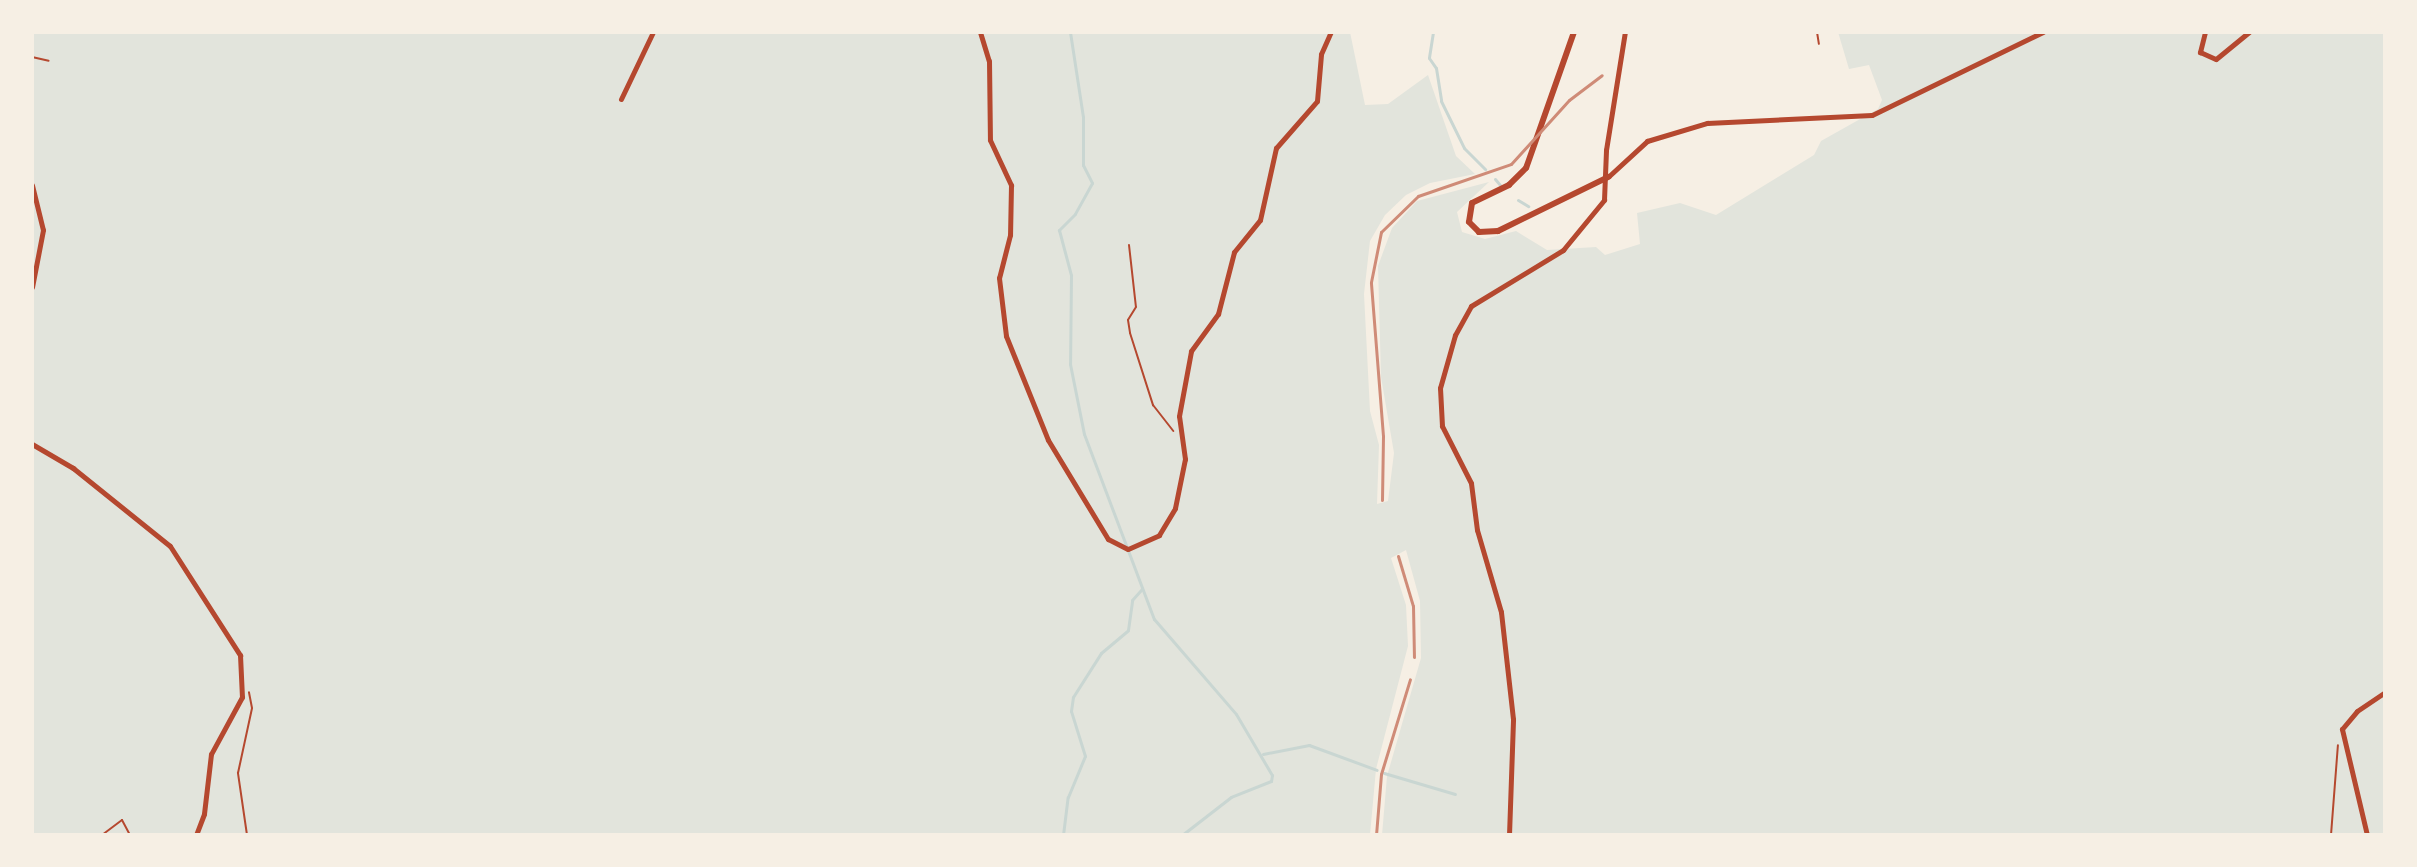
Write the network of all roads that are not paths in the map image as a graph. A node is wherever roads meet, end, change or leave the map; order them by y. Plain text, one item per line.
1 (653, 32) edge
2 (980, 32) edge
3 (1331, 32) edge
4 (1574, 32) edge
5 (1625, 32) edge
6 (2043, 32) edge
7 (2205, 32) edge
8 (2249, 32) edge
9 (32, 57) edge
10 (49, 61) dead end
11 (621, 99) dead end
12 (1608, 177) junction
13 (32, 185) edge
14 (32, 287) edge
15 (32, 444) edge
16 (2385, 692) edge
17 (196, 835) edge
18 (1509, 835) edge
19 (2367, 835) edge

1 - 11 street
2 - 3 street
4 - 12 street
5 - 12 street
6 - 12 street
7 - 8 street
9 - 10 lane
12 - 18 street
13 - 14 street
15 - 17 street
16 - 19 street

